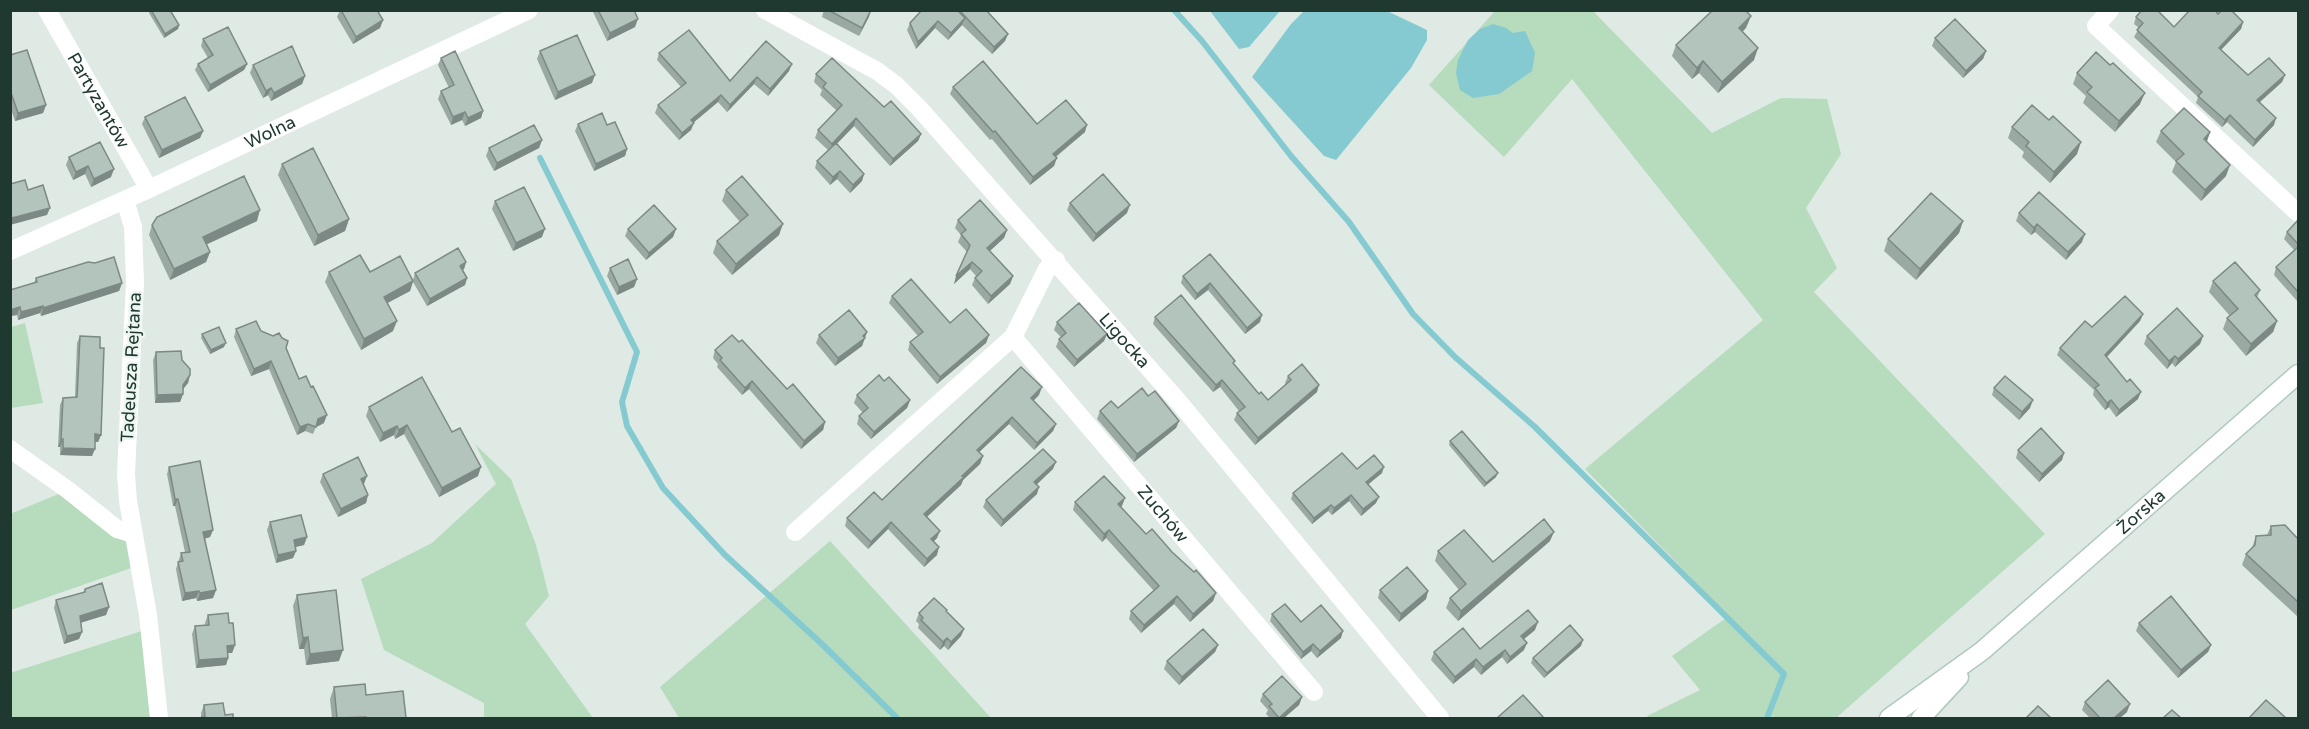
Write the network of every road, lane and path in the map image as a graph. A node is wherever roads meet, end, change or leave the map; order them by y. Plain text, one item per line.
1 (47, 10) edge
2 (529, 10) edge
3 (765, 10) edge
4 (2110, 10) edge
5 (148, 189) junction
6 (124, 200) junction
7 (2298, 213) edge
8 (10, 251) edge
9 (1056, 260) junction
10 (1013, 337) junction
11 (2298, 374) edge
12 (10, 448) edge
13 (795, 532) dead end
14 (134, 534) junction
15 (1982, 651) junction
16 (1314, 693) dead end
17 (159, 718) edge
18 (1440, 718) edge
19 (1889, 718) edge
20 (1921, 718) edge

1 - 5 street, Partyzantów
2 - 5 street, Wolna
3 - 9 street, Ligocka
4 - 7 street
5 - 6 street, Wolna
6 - 8 street, Wolna
6 - 14 street, Tadeusza Rejtana
9 - 10 street
9 - 18 street, Ligocka
10 - 13 street
10 - 16 street, Zuchów
11 - 15 street, Żorska
12 - 14 street
14 - 17 street, Tadeusza Rejtana
15 - 19 street, Żorska
15 - 20 street, Żorska

